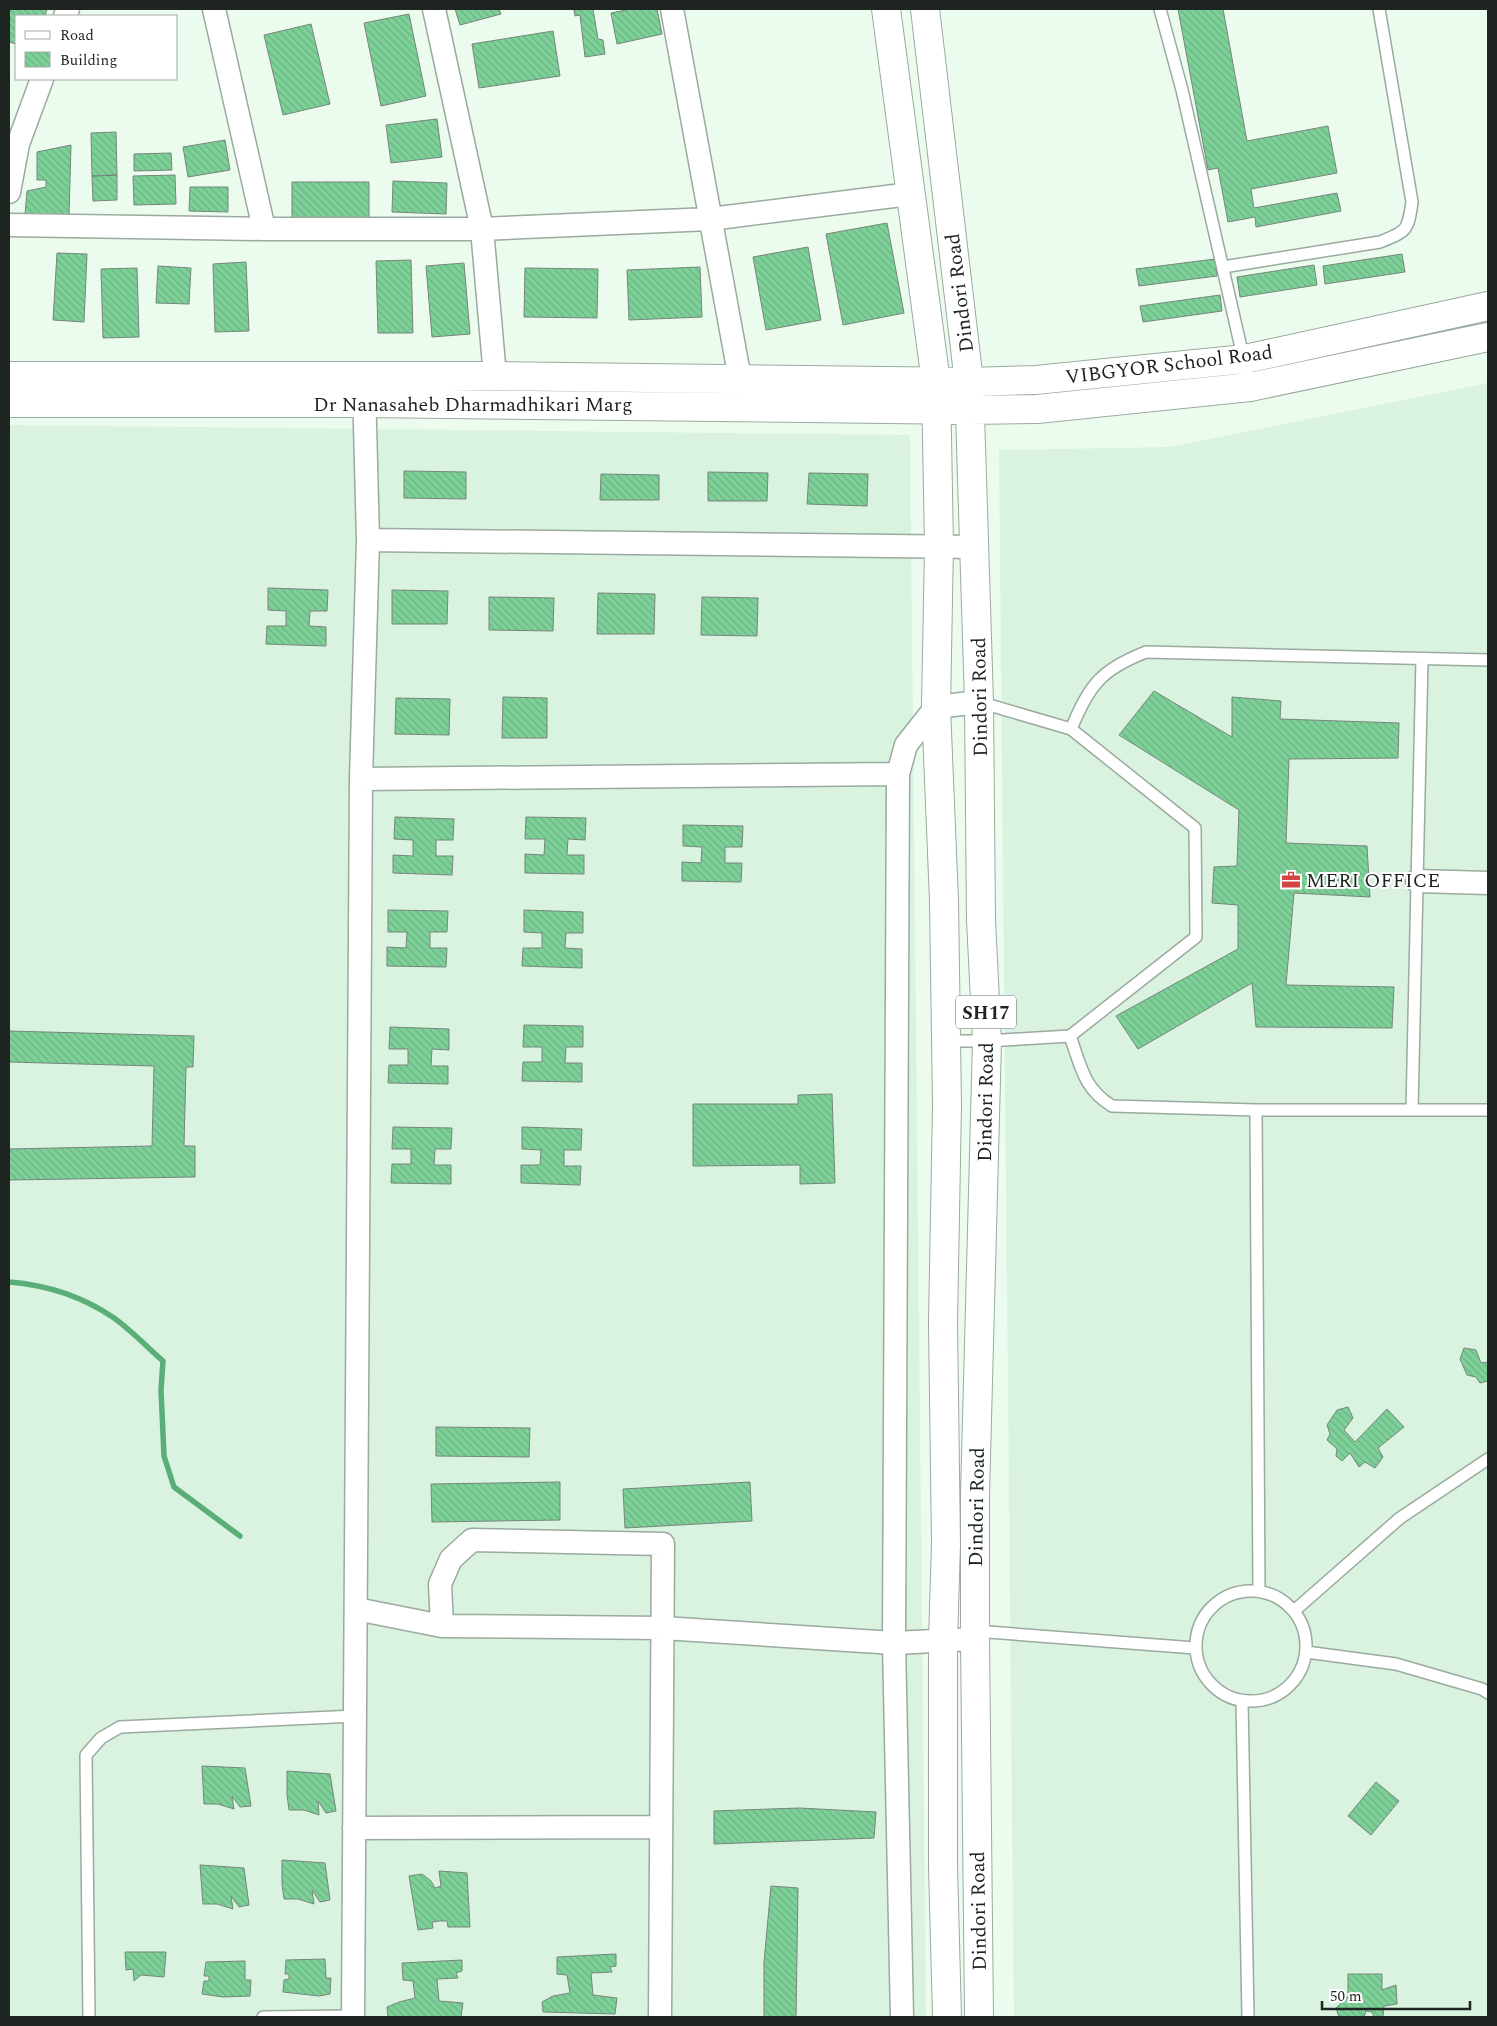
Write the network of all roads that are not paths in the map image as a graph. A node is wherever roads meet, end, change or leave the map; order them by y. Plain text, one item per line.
1 (214, 9) edge
2 (434, 9) edge
3 (672, 9) edge
4 (886, 9) edge
5 (926, 9) edge
6 (1160, 9) edge
7 (1380, 9) edge
8 (42, 80) edge
9 (14, 142) edge
10 (9, 192) edge
11 (910, 194) junction
12 (710, 218) junction
13 (9, 226) edge
14 (482, 228) junction
15 (264, 229) junction
16 (1223, 267) junction
17 (1488, 306) edge
18 (1488, 337) edge
19 (1245, 358) junction
20 (9, 376) edge
21 (364, 376) junction
22 (495, 376) junction
23 (740, 379) junction
24 (936, 382) junction
25 (969, 382) junction
26 (1250, 387) junction
27 (9, 403) edge
28 (365, 403) junction
29 (936, 408) junction
30 (970, 410) junction
31 (368, 540) junction
32 (939, 546) junction
33 (975, 547) junction
34 (1422, 659) junction
35 (1488, 660) edge
36 (980, 702) junction
37 (936, 707) junction
38 (1071, 729) junction
39 (898, 774) junction
40 (361, 779) junction
41 (1417, 881) junction
42 (1488, 883) edge
43 (1070, 1036) junction
44 (946, 1041) junction
45 (987, 1041) junction
46 (1256, 1110) junction
47 (1412, 1110) junction
48 (1488, 1110) edge
49 (1488, 1459) edge
50 (1259, 1591) junction
51 (356, 1609) junction
52 (1294, 1611) junction
53 (442, 1626) junction
54 (663, 1628) junction
55 (975, 1635) junction
56 (943, 1640) junction
57 (894, 1643) junction
58 (1195, 1648) junction
59 (1306, 1652) junction
60 (1488, 1693) edge
61 (1242, 1701) junction
62 (355, 1716) junction
63 (661, 1827) junction
64 (354, 1828) junction
65 (88, 2017) edge
66 (263, 2017) edge
67 (354, 2017) edge
68 (660, 2017) edge
69 (902, 2017) edge
70 (948, 2017) edge
71 (979, 2017) edge
72 (1248, 2017) edge

1 - 15 street
2 - 14 street
3 - 12 street
4 - 11 main road
5 - 25 main road, Dindori Road / SH17
6 - 16 lane
7 - 16 lane
8 - 9 street
9 - 10 street
11 - 12 street
11 - 24 main road
12 - 14 street
12 - 23 street
13 - 15 street
14 - 15 street
14 - 22 street
16 - 19 lane
17 - 19 main road, VIBGYOR School Road
18 - 26 main road, VIBGYOR School Road
19 - 25 main road, VIBGYOR School Road
19 - 26 lane
20 - 21 main road, Dr Nanasaheb Dharmadhikari Marg
21 - 22 main road, Dr Nanasaheb Dharmadhikari Marg
21 - 28 street
22 - 23 main road, Dr Nanasaheb Dharmadhikari Marg
23 - 24 main road, Dr Nanasaheb Dharmadhikari Marg
24 - 25 main road, VIBGYOR School Road
24 - 29 main road
25 - 30 main road, Dindori Road / SH17
26 - 30 main road, VIBGYOR School Road
27 - 28 main road, Dr Nanasaheb Dharmadhikari Marg
28 - 29 main road, Dr Nanasaheb Dharmadhikari Marg
28 - 31 street
29 - 30 main road, VIBGYOR School Road
29 - 32 main road
30 - 33 main road, Dindori Road / SH17
31 - 32 street
31 - 40 street
32 - 33 street
32 - 37 main road
33 - 36 main road, Dindori Road / SH17
34 - 35 lane
34 - 38 lane
34 - 41 lane
36 - 37 street
36 - 38 lane
36 - 45 main road, Dindori Road / SH17
37 - 39 street
37 - 44 main road
38 - 43 lane
39 - 40 street
39 - 57 street
40 - 51 street
41 - 42 street
41 - 47 lane
43 - 45 lane
43 - 46 lane
44 - 45 lane
44 - 56 main road
45 - 55 main road, Dindori Road / SH17
46 - 47 lane
46 - 50 lane
47 - 48 lane
49 - 52 lane
50 - 52 lane
50 - 58 lane
51 - 53 street
51 - 62 street
52 - 59 lane
53 - 54 street
53 - 54 street
54 - 57 street
54 - 63 street
55 - 56 street
55 - 58 lane
55 - 71 main road, Dindori Road / SH17
56 - 57 street
56 - 70 main road
57 - 69 street
58 - 61 lane
59 - 60 lane
59 - 61 lane
61 - 72 lane
62 - 64 street
62 - 65 lane
63 - 64 street
63 - 68 street
64 - 67 street
66 - 67 lane

